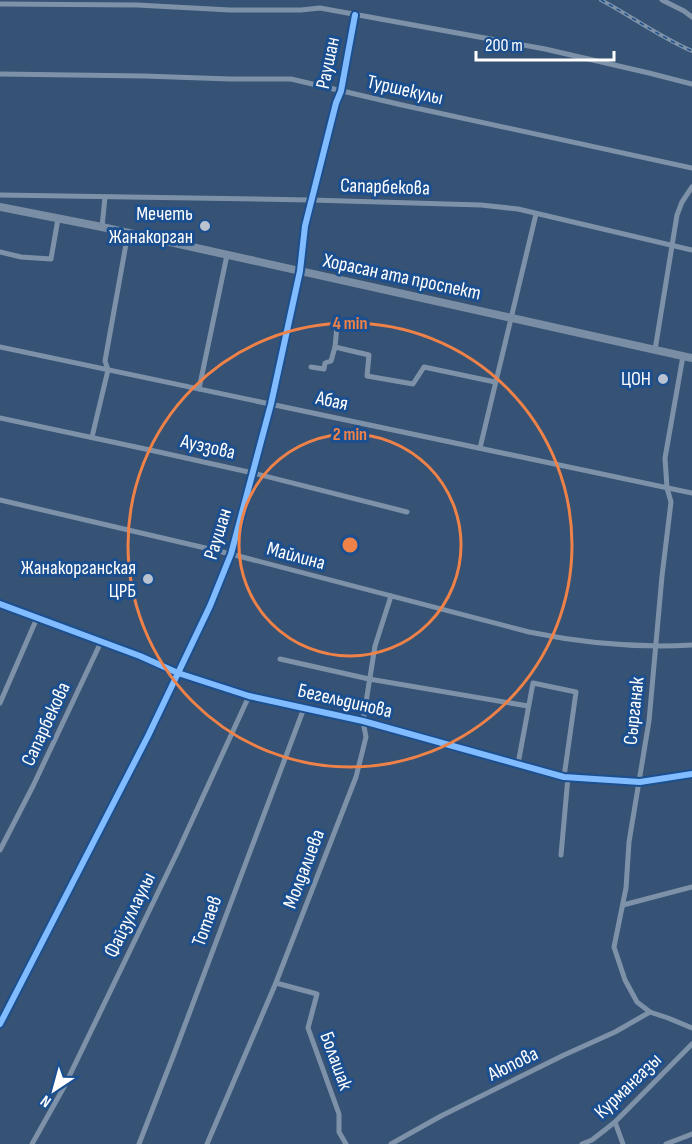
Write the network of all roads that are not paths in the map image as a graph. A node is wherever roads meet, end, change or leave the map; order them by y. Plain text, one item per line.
1 (662, 0) edge
2 (89, 3) edge
3 (0, 4) edge
4 (355, 15) junction
5 (692, 17) edge
6 (0, 74) edge
7 (692, 84) edge
8 (341, 91) junction
9 (692, 168) edge
10 (692, 187) edge
11 (0, 195) edge
12 (105, 197) junction
13 (311, 200) junction
14 (0, 207) edge
15 (536, 214) junction
16 (58, 219) junction
17 (102, 227) junction
18 (128, 233) junction
19 (672, 245) junction
20 (692, 250) edge
21 (0, 252) edge
22 (226, 255) junction
23 (300, 271) junction
24 (510, 318) junction
25 (337, 326) dead end
26 (0, 346) edge
27 (334, 347) junction
28 (655, 350) junction
29 (683, 356) junction
30 (692, 358) edge
31 (311, 367) dead end
32 (108, 370) junction
33 (495, 382) junction
34 (199, 389) junction
35 (271, 404) junction
36 (0, 417) edge
37 (92, 437) junction
38 (480, 448) junction
39 (253, 473) junction
40 (667, 488) junction
41 (692, 494) edge
42 (0, 500) edge
43 (407, 512) dead end
44 (231, 554) junction
45 (391, 596) junction
46 (0, 604) edge
47 (37, 618) junction
48 (101, 642) junction
49 (692, 645) edge
50 (656, 646) junction
51 (280, 659) dead end
52 (178, 673) junction
53 (369, 678) junction
54 (0, 681) edge
55 (8, 684) junction
56 (249, 696) junction
57 (0, 703) edge
58 (528, 706) junction
59 (304, 708) junction
60 (363, 721) junction
61 (518, 764) junction
62 (692, 774) edge
63 (566, 777) junction
64 (640, 782) junction
65 (0, 850) edge
66 (561, 855) dead end
67 (692, 887) edge
68 (623, 904) junction
69 (276, 983) junction
70 (650, 1012) junction
71 (0, 1024) edge
72 (692, 1028) edge
73 (692, 1044) edge
74 (615, 1122) junction
75 (692, 1134) edge
76 (32, 1144) edge
77 (139, 1144) edge
78 (207, 1144) edge
79 (346, 1144) edge
80 (391, 1144) edge
81 (582, 1144) edge
82 (623, 1144) edge
83 (666, 1144) edge

1 - 5 street
2 - 3 street
2 - 4 street
4 - 7 street
4 - 8 street, Раушан
6 - 8 street, Туршекулы
8 - 9 street, Туршекулы
8 - 13 street, Раушан
10 - 19 street
11 - 12 street, Сапарбекова
12 - 13 street, Сапарбекова
12 - 17 street
13 - 15 street, Сапарбекова
13 - 23 street, Раушан
14 - 16 main road, Хорасан ата проспект
15 - 19 street, Сапарбекова
15 - 24 street
16 - 17 main road, Хорасан ата проспект
16 - 21 street
17 - 18 main road, Хорасан ата проспект
18 - 22 main road, Хорасан ата проспект
18 - 32 street
19 - 20 street, Сапарбекова
19 - 28 street
22 - 23 main road, Хорасан ата проспект
22 - 34 street
23 - 24 main road, Хорасан ата проспект
23 - 35 street, Раушан
24 - 28 main road, Хорасан ата проспект
24 - 33 street
25 - 27 street
26 - 32 street, Абая
27 - 31 street
27 - 33 street
28 - 29 main road, Хорасан ата проспект
29 - 30 main road, Хорасан ата проспект
29 - 40 street, Сырганак
32 - 34 street, Абая
32 - 37 street
33 - 38 street
34 - 35 street, Абая
35 - 38 street, Абая
35 - 39 street, Раушан
36 - 37 street, Ауэзова
37 - 39 street, Ауэзова
38 - 40 street, Абая
39 - 43 street, Ауэзова
39 - 44 street, Раушан
40 - 41 street, Абая
40 - 50 street, Сырганак
42 - 44 street, Майлина
44 - 45 street, Майлина
44 - 52 street, Раушан
45 - 50 street, Майлина
45 - 53 street, Молдалиева
46 - 47 street, Бегельдинова
47 - 48 street, Бегельдинова
47 - 55 street
48 - 52 street, Бегельдинова
48 - 65 street, Сапарбекова
49 - 50 street, Майлина
50 - 64 street, Сырганак
51 - 53 street, Бегельдинова
52 - 56 street, Бегельдинова
52 - 71 street, Раушан
53 - 58 street, Бегельдинова
53 - 60 street, Молдалиева
54 - 55 street
55 - 57 street
56 - 59 street, Бегельдинова
56 - 76 street, Файзуллаулы
58 - 61 street
58 - 63 street
59 - 60 street, Бегельдинова
59 - 77 street, Тотаев
60 - 61 street, Бегельдинова
60 - 69 street, Молдалиева
61 - 63 street, Бегельдинова
62 - 64 street, Бегельдинова
63 - 64 street, Бегельдинова
63 - 66 street
64 - 68 street, Сырганак
67 - 68 street
68 - 70 street, Сырганак
69 - 78 street, Молдалиева
69 - 79 street, Болашак
70 - 72 street, Сырганак
70 - 80 street, Аюпова
73 - 74 street, Курмангазы
74 - 81 street, Курмангазы
74 - 82 street
75 - 83 street

